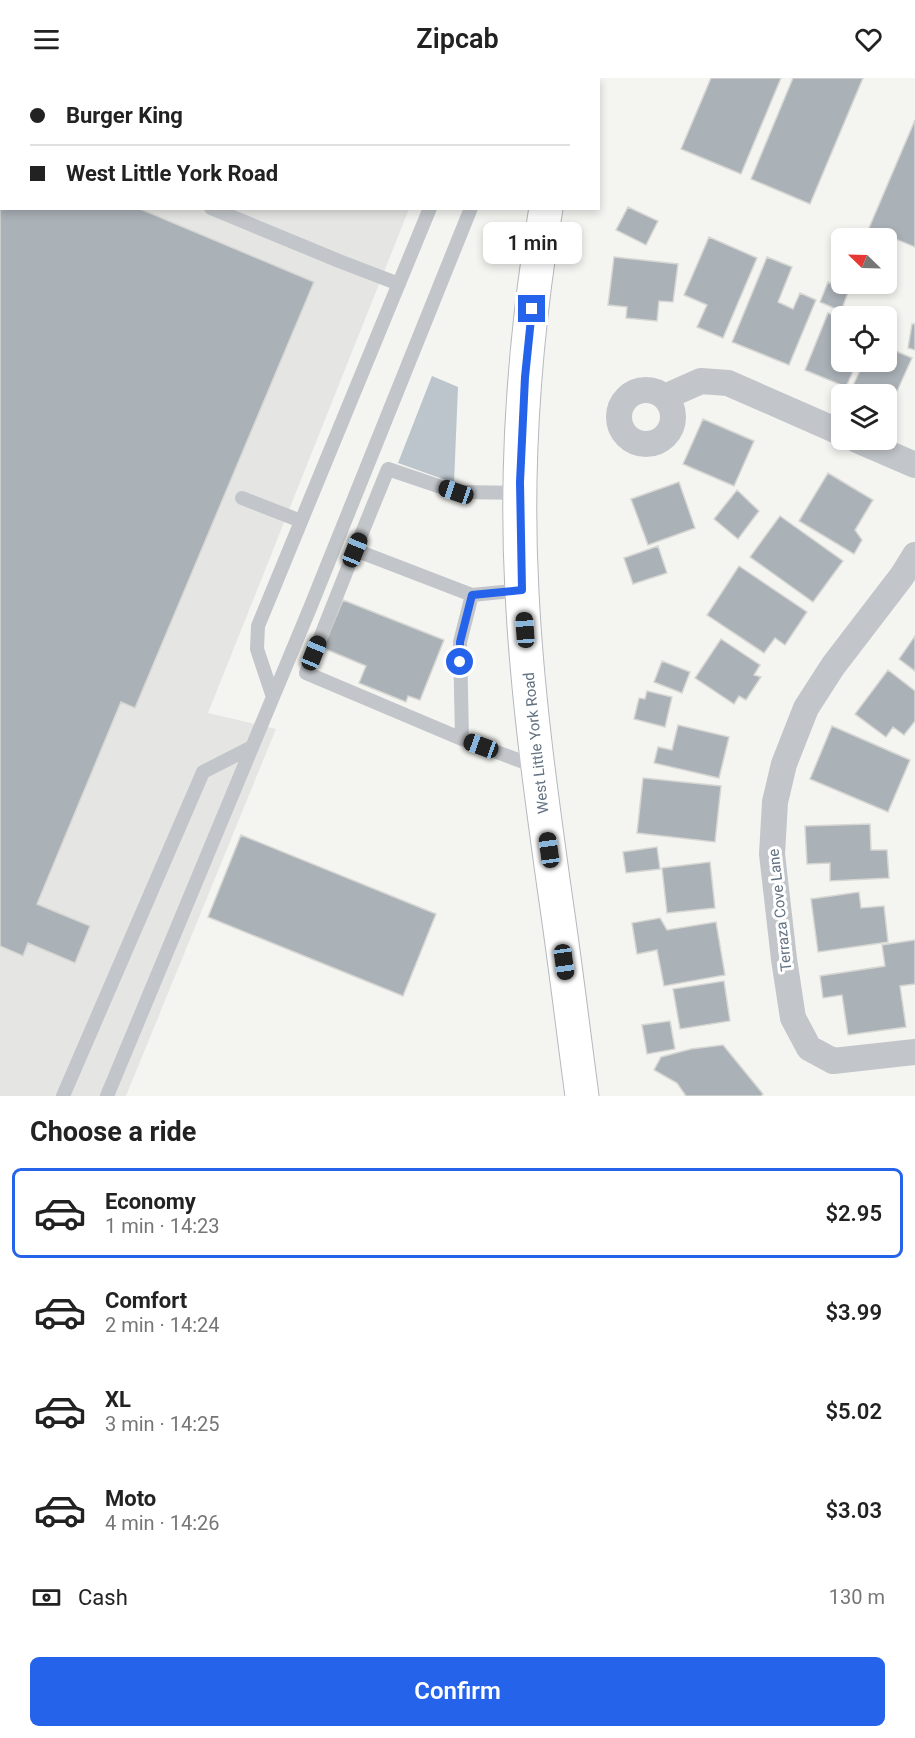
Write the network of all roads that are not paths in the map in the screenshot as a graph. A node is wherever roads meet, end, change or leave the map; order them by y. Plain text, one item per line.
1 (216, 210) edge
2 (429, 210) edge
3 (470, 210) edge
4 (546, 210) edge
5 (399, 284) junction
6 (664, 397) dead end
7 (831, 428) edge
8 (880, 450) edge
9 (915, 465) edge
10 (520, 493) junction
11 (242, 498) dead end
12 (301, 521) junction
13 (355, 550) junction
14 (915, 555) edge
15 (522, 590) junction
16 (472, 595) junction
17 (273, 698) junction
18 (462, 739) junction
19 (252, 747) junction
20 (537, 767) junction
21 (915, 1052) edge
22 (63, 1096) edge
23 (106, 1096) edge
24 (582, 1096) edge

1 - 5 lane
2 - 5 lane
3 - 17 lane
4 - 10 main road, West Little York Road
5 - 12 lane
6 - 7 street
8 - 9 street
10 - 13 lane
10 - 15 main road, West Little York Road
11 - 12 lane
12 - 17 lane
13 - 16 lane
13 - 18 lane
14 - 21 street, Terraza Cove Lane
15 - 16 lane
15 - 20 main road, West Little York Road
16 - 18 lane
17 - 19 lane
18 - 20 lane
19 - 22 lane
19 - 23 lane
20 - 24 main road, West Little York Road

